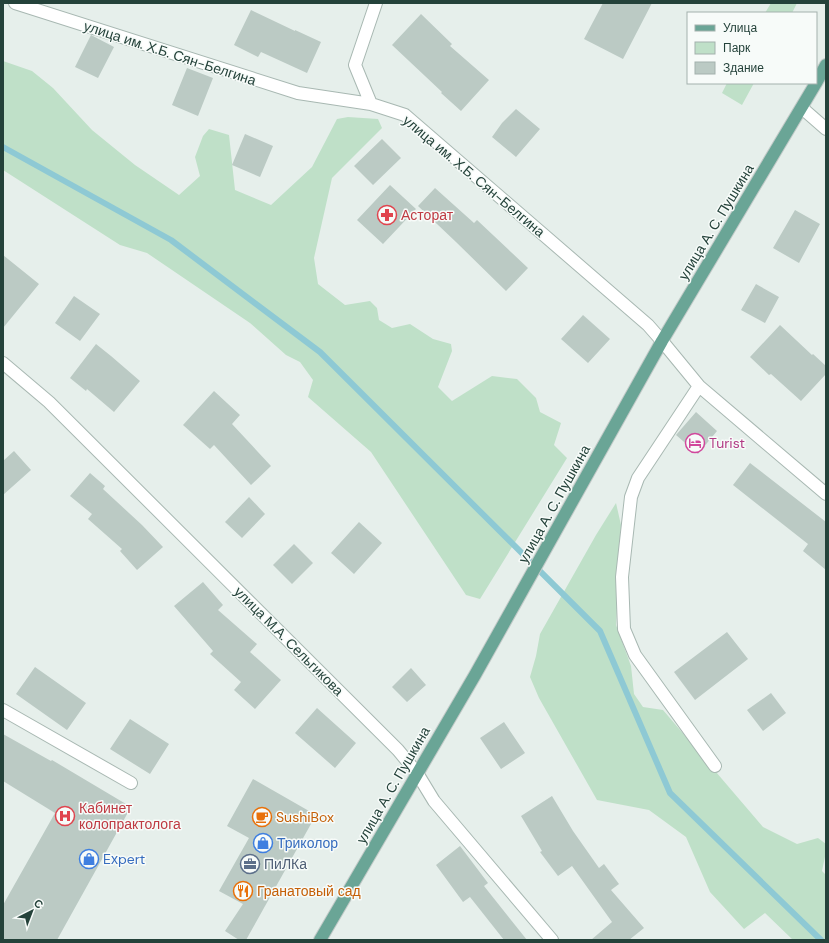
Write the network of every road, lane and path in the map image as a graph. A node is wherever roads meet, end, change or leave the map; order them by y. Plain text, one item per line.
1 (15, 3) edge
2 (376, 3) edge
3 (826, 65) edge
4 (817, 81) edge
5 (815, 84) edge
6 (371, 104) junction
7 (802, 108) junction
8 (826, 129) edge
9 (662, 341) junction
10 (3, 363) edge
11 (699, 386) junction
12 (826, 494) edge
13 (3, 710) edge
14 (715, 766) dead end
15 (417, 773) junction
16 (132, 783) dead end
17 (320, 940) edge
18 (552, 940) edge

1 - 6 street, улица им. Х.Б. Сян-Белгина
2 - 6 street
3 - 4 main road, улица А. С. Пушкина
5 - 7 main road, улица А. С. Пушкина
6 - 9 street, улица им. Х.Б. Сян-Белгина
7 - 8 street
7 - 9 main road, улица А. С. Пушкина
9 - 11 street, улица им. Х.Б. Сян-Белгина
9 - 15 main road, улица А. С. Пушкина
10 - 15 street, улица М.А. Сельгикова
11 - 12 street, улица им. Х.Б. Сян-Белгина
11 - 14 street
13 - 16 street
15 - 17 main road, улица А. С. Пушкина
15 - 18 street, улица М.А. Сельгикова

